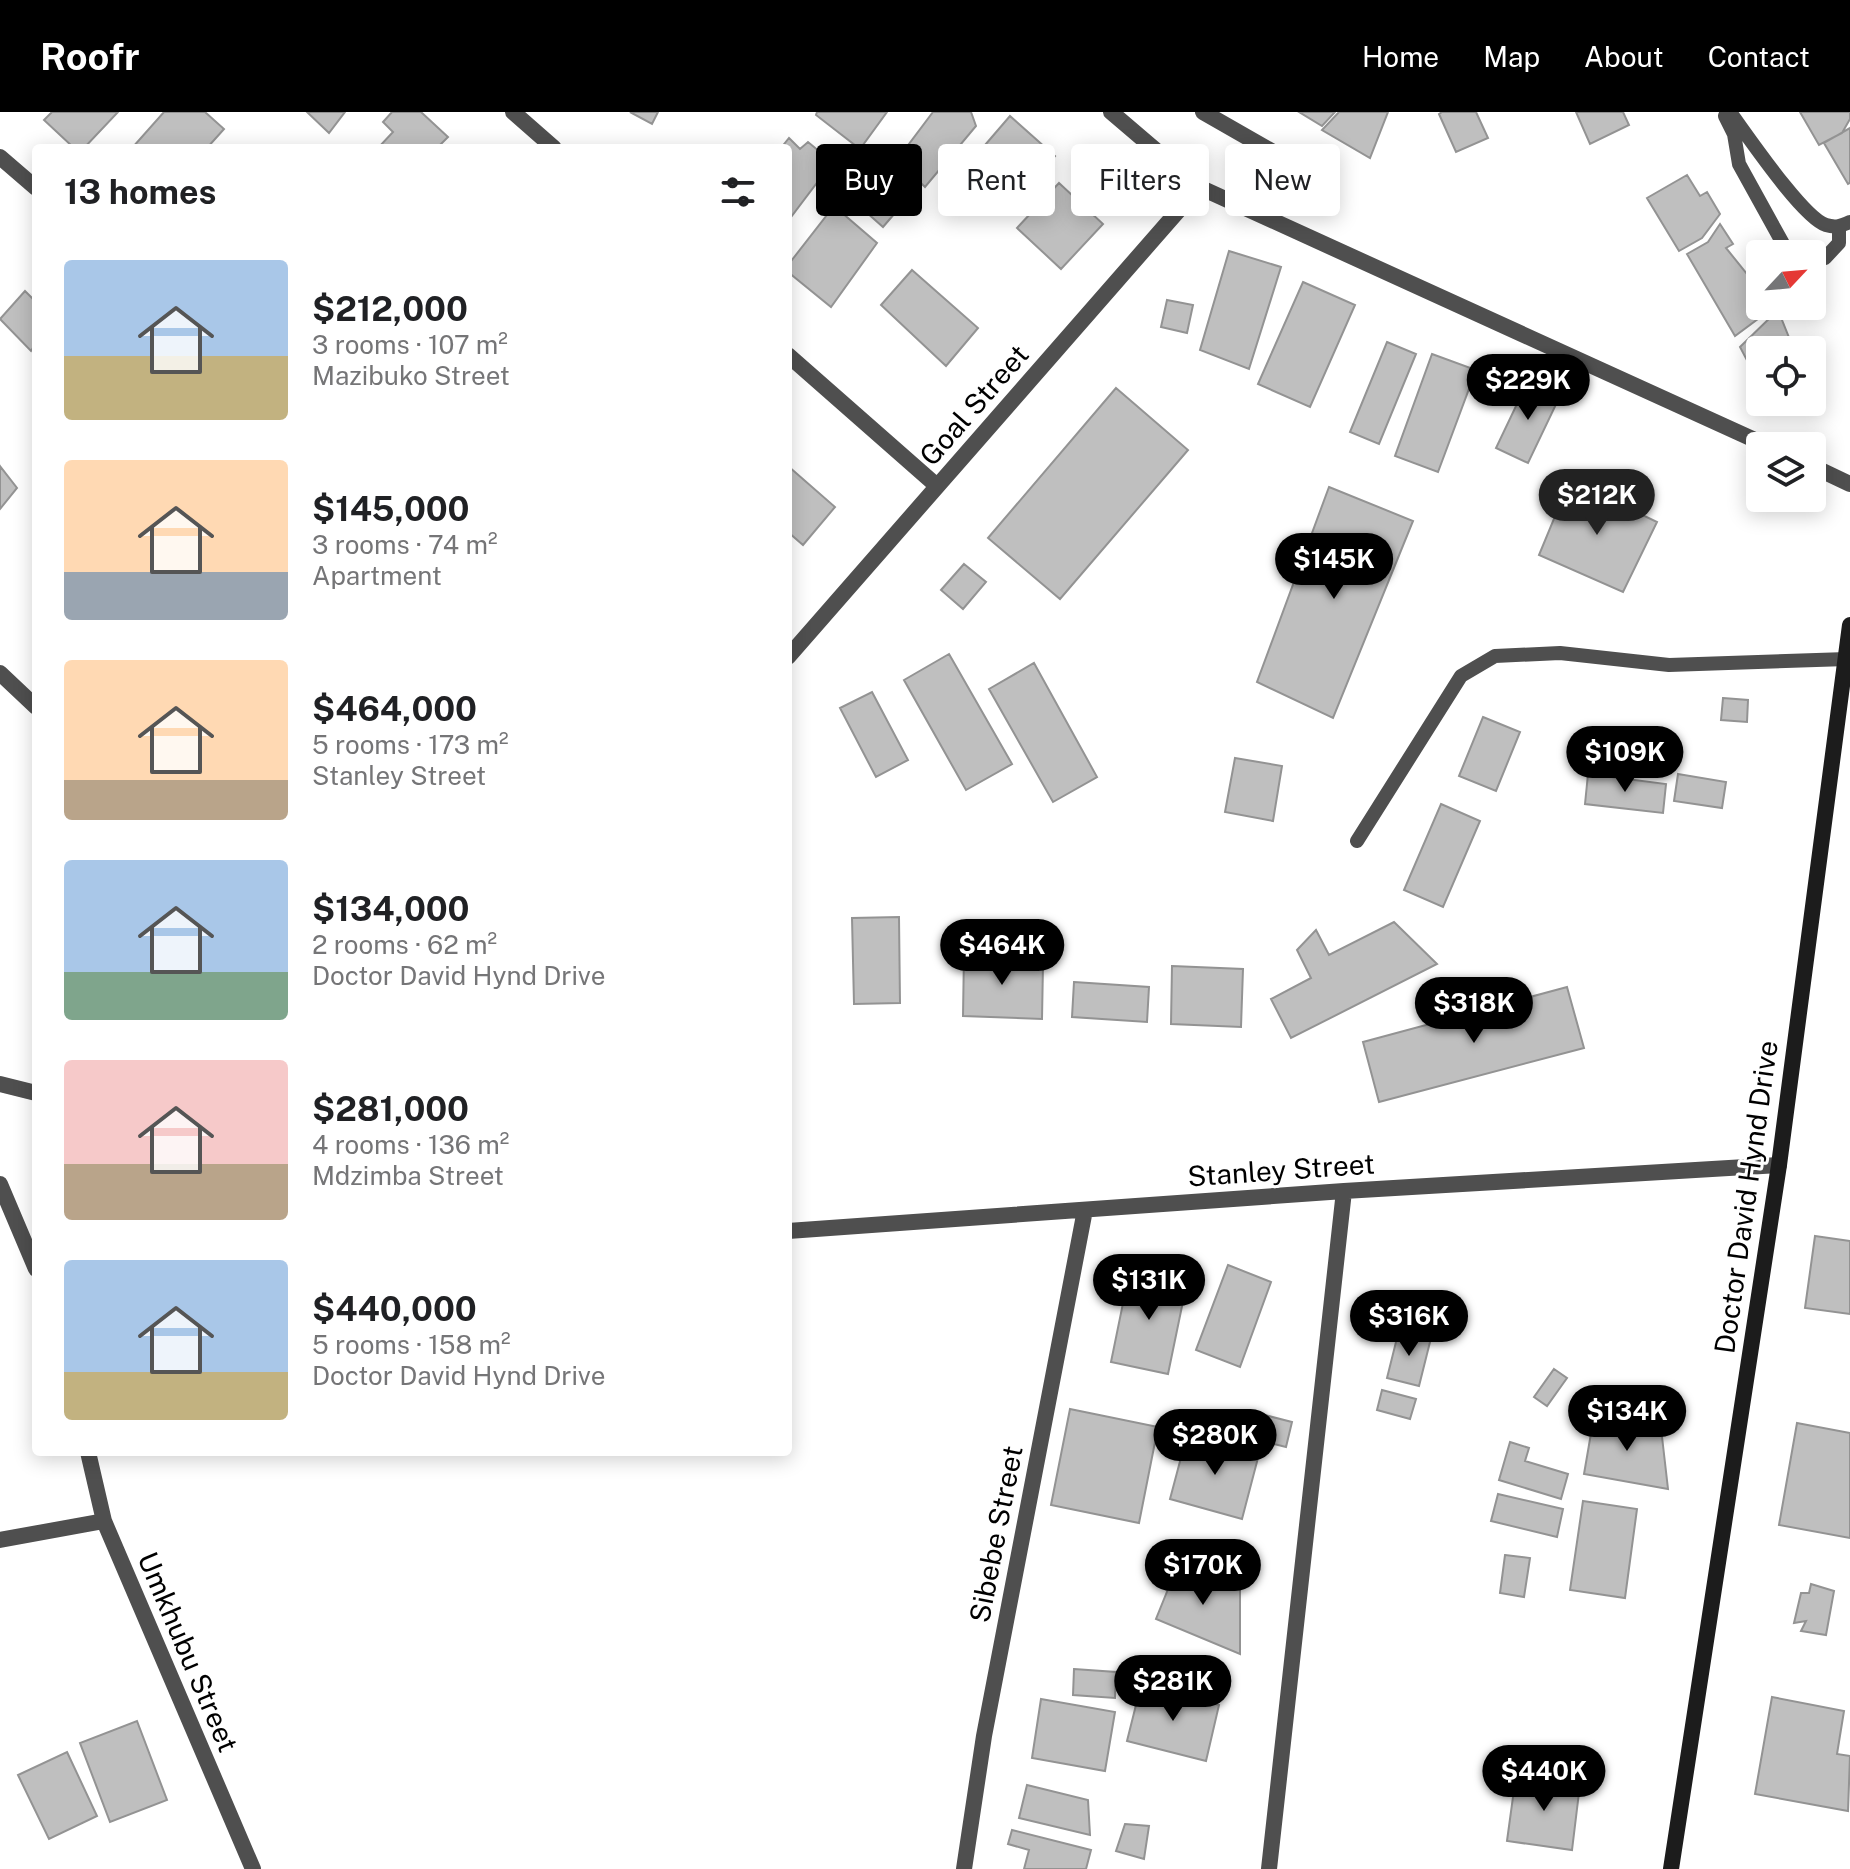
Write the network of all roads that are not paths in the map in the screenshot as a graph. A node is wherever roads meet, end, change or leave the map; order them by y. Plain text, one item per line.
1 (513, 112) edge
2 (1111, 112) edge
3 (1203, 112) edge
4 (1723, 112) edge
5 (1730, 112) edge
6 (549, 144) edge
7 (1149, 144) edge
8 (1259, 144) edge
9 (0, 157) edge
10 (32, 185) edge
11 (1209, 192) edge
12 (1174, 216) edge
13 (1844, 224) edge
14 (1781, 240) edge
15 (1826, 257) edge
16 (792, 359) edge
17 (1746, 436) edge
18 (1826, 473) edge
19 (1850, 484) edge
20 (937, 486) junction
21 (1850, 625) edge
22 (792, 652) edge
23 (1847, 659) junction
24 (0, 673) edge
25 (32, 703) edge
26 (1357, 841) dead end
27 (0, 1084) edge
28 (32, 1092) edge
29 (1779, 1165) junction
30 (0, 1184) edge
31 (1344, 1191) junction
32 (1085, 1210) junction
33 (792, 1231) edge
34 (32, 1260) edge
35 (89, 1456) edge
36 (104, 1521) junction
37 (0, 1540) edge
38 (253, 1869) edge
39 (964, 1869) edge
40 (1269, 1869) edge
41 (1671, 1869) edge

1 - 6 street
2 - 7 street
3 - 8 street
4 - 14 lane
5 - 13 lane
9 - 10 street
11 - 17 street
12 - 20 street, Goal Street
13 - 15 lane
16 - 20 street
18 - 19 street
20 - 22 street, Goal Street
21 - 23 main road, Doctor David Hynd Drive
23 - 26 lane
23 - 29 main road, Doctor David Hynd Drive
24 - 25 street
27 - 28 street
29 - 31 street, Stanley Street
29 - 41 main road, Doctor David Hynd Drive
30 - 34 street
31 - 32 street, Stanley Street
31 - 40 street
32 - 33 street, Stanley Street
32 - 39 street, Sibebe Street
35 - 36 street, Umkhubu Street
36 - 37 street
36 - 38 street, Umkhubu Street

